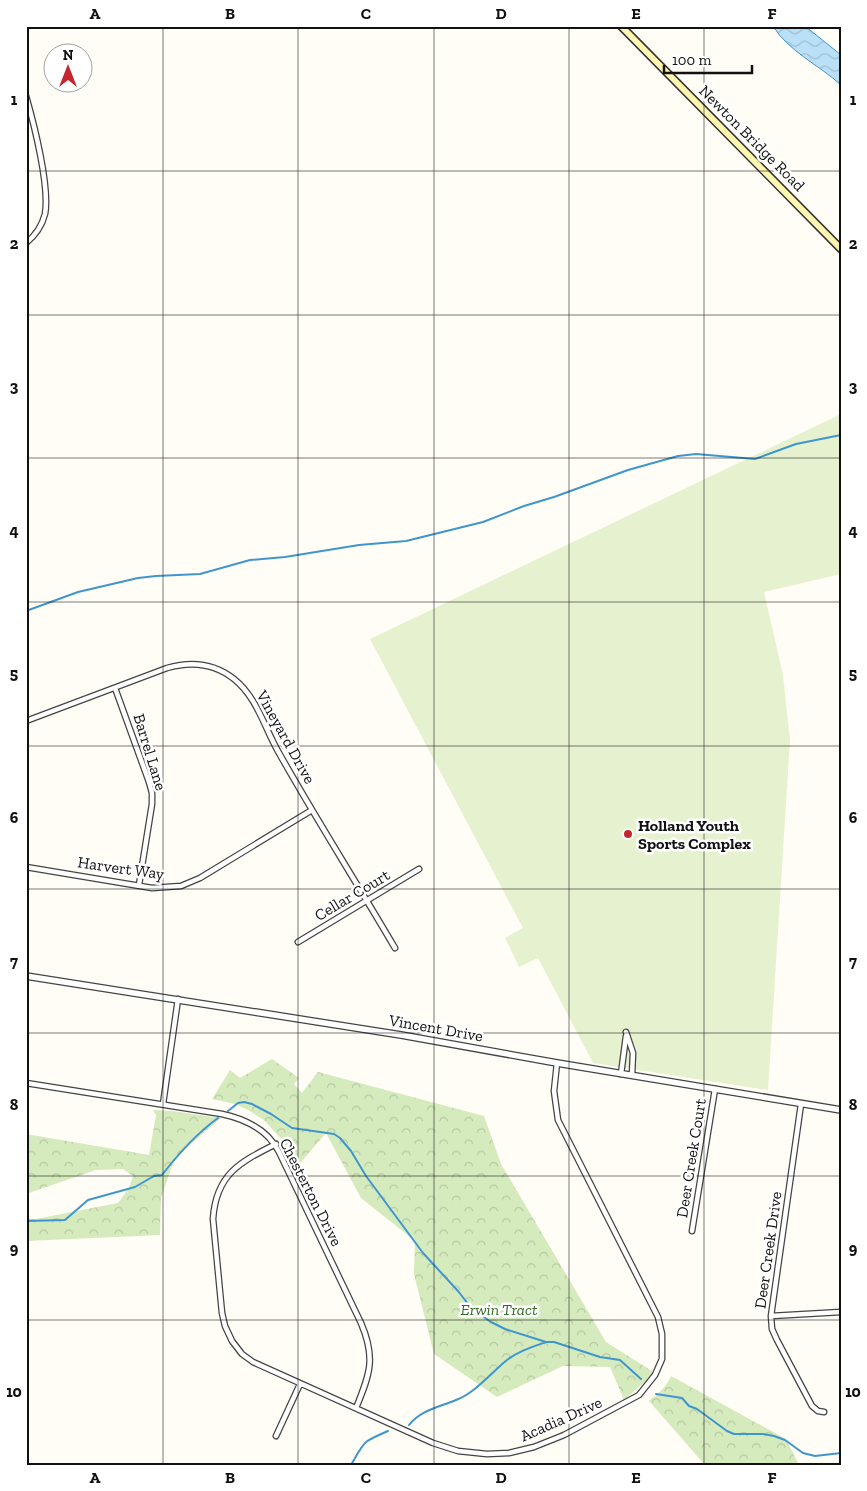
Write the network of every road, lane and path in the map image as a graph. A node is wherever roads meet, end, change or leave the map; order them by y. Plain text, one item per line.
1 (621, 26) edge
2 (26, 96) edge
3 (26, 242) edge
4 (841, 249) edge
5 (115, 688) junction
6 (26, 720) edge
7 (312, 810) junction
8 (26, 866) edge
9 (419, 869) dead end
10 (139, 885) junction
11 (367, 901) junction
12 (298, 942) dead end
13 (396, 948) dead end
14 (26, 976) edge
15 (178, 999) junction
16 (557, 1063) junction
17 (621, 1074) junction
18 (632, 1075) junction
19 (26, 1083) edge
20 (715, 1089) junction
21 (163, 1104) junction
22 (801, 1104) junction
23 (841, 1110) edge
24 (276, 1144) junction
25 (692, 1231) dead end
26 (841, 1312) edge
27 (770, 1316) junction
28 (300, 1384) junction
29 (356, 1408) junction
30 (824, 1412) dead end
31 (276, 1436) dead end

1 - 4 main road, Newton Bridge Road
2 - 3 street
5 - 6 street, Vineyard Drive
5 - 7 street, Vineyard Drive
5 - 10 street, Barrel Lane
7 - 10 street, Harvert Way
7 - 11 street, Vineyard Drive
8 - 10 street, Harvert Way
9 - 11 street, Cellar Court
11 - 12 street, Cellar Court
11 - 13 street, Vineyard Drive
14 - 15 street, Vincent Drive
15 - 16 street, Vincent Drive
15 - 21 street
16 - 17 street, Vincent Drive
16 - 29 street, Acadia Drive
17 - 18 street, Vincent Drive
17 - 18 street
18 - 20 street, Vincent Drive
19 - 21 street, Chesterton Drive
20 - 22 street, Vincent Drive
20 - 25 street, Deer Creek Court
21 - 24 street, Chesterton Drive
22 - 23 street, Vincent Drive
22 - 27 street, Deer Creek Drive
24 - 28 street, Acadia Drive
24 - 29 street, Chesterton Drive
26 - 27 street
27 - 30 street, Deer Creek Drive
28 - 29 street, Acadia Drive
28 - 31 street

